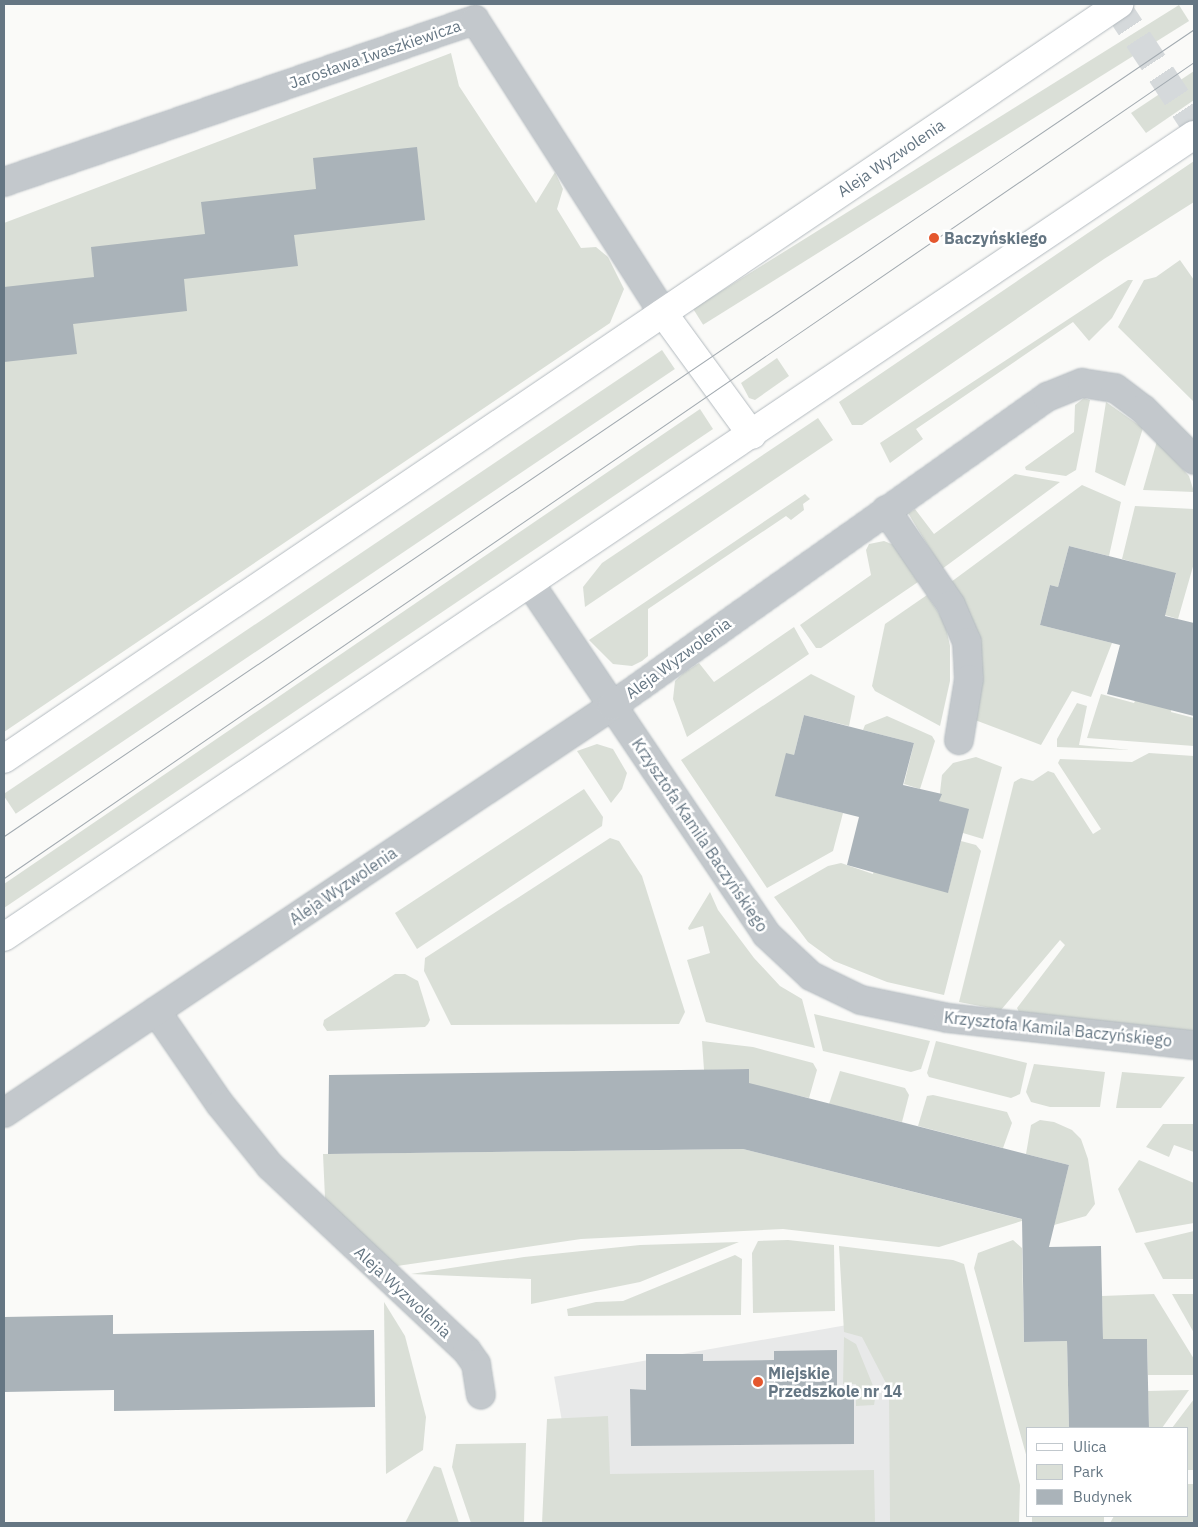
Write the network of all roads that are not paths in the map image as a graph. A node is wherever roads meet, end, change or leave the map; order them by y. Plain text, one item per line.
1 (1119, 4) edge
2 (1194, 135) edge
3 (4, 182) edge
4 (663, 313) junction
5 (752, 435) junction
6 (1194, 460) edge
7 (886, 510) junction
8 (531, 585) junction
9 (612, 706) junction
10 (959, 740) dead end
11 (4, 759) edge
12 (4, 938) edge
13 (156, 1011) junction
14 (1194, 1044) edge
15 (4, 1113) edge
16 (481, 1396) dead end

1 - 4 main road, Aleja Wyzwolenia
2 - 5 main road
3 - 4 street, Jarosława Iwaszkiewicza
4 - 5 main road
4 - 11 main road, Aleja Wyzwolenia
5 - 8 main road
6 - 7 street, Aleja Wyzwolenia
7 - 9 street, Aleja Wyzwolenia
7 - 10 street
8 - 9 street, Krzysztofa Kamila Baczyńskiego
8 - 12 main road
9 - 13 street, Aleja Wyzwolenia
9 - 14 street, Krzysztofa Kamila Baczyńskiego
13 - 15 street, Aleja Wyzwolenia
13 - 16 street, Aleja Wyzwolenia

